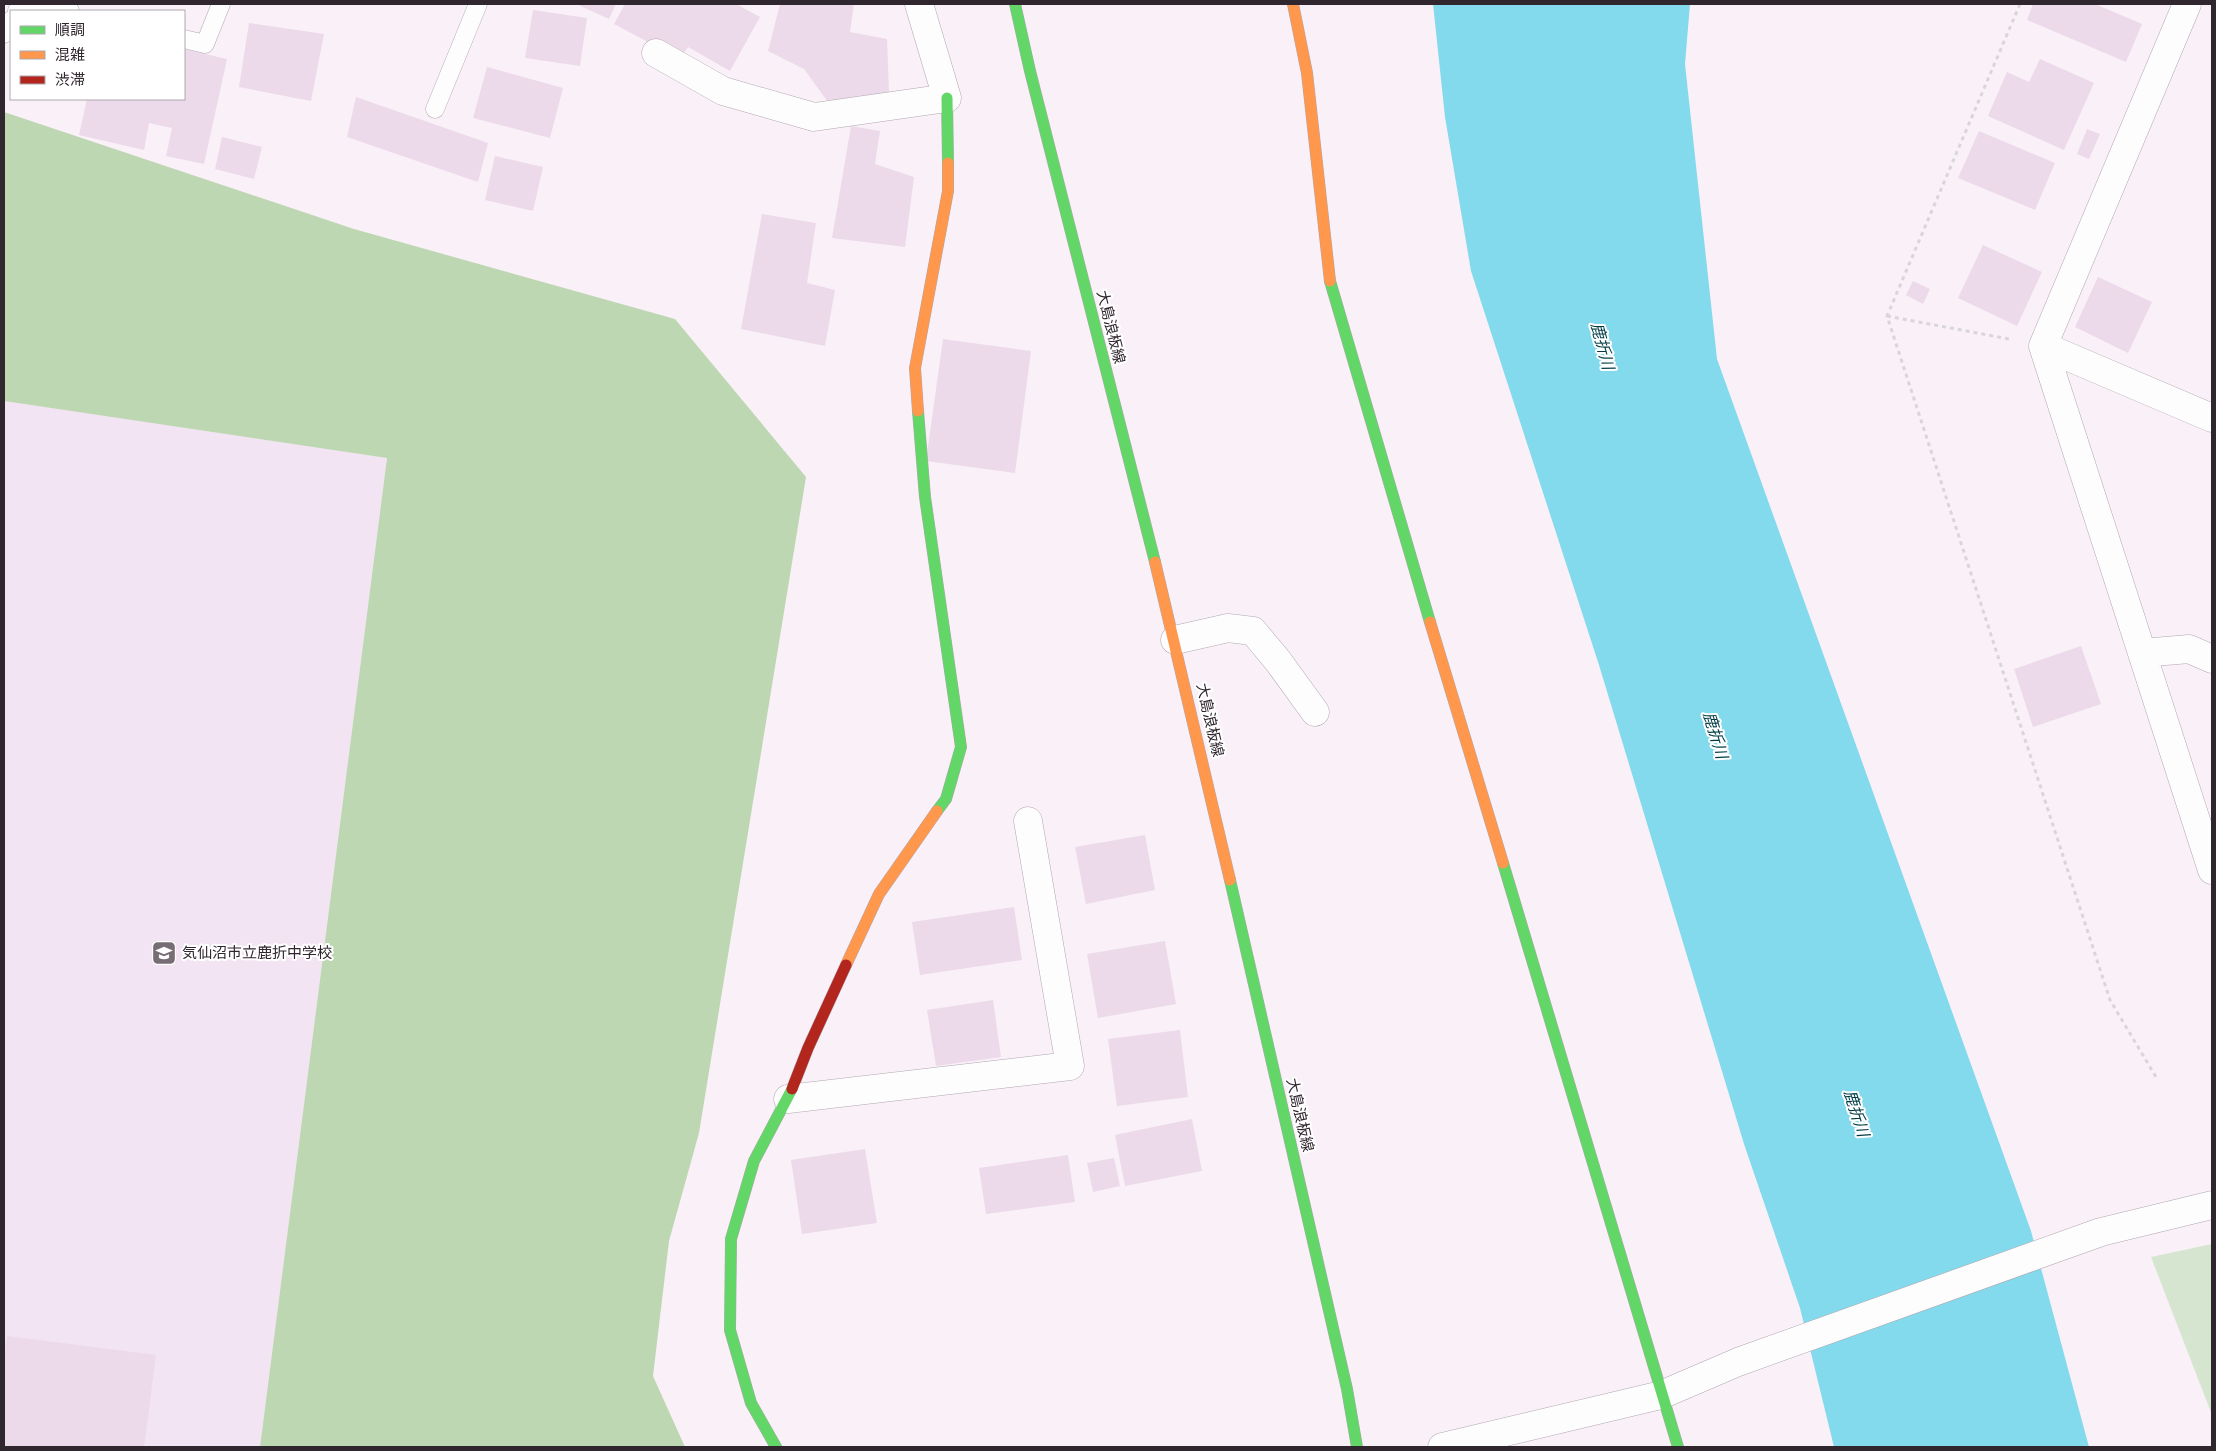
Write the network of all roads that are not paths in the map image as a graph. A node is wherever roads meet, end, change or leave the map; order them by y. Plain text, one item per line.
1 (221, 4) edge
2 (478, 4) edge
3 (919, 4) edge
4 (1015, 4) edge
5 (1293, 4) edge
6 (2187, 4) edge
7 (26, 10) edge
8 (66, 10) edge
9 (10, 22) edge
10 (4, 34) edge
11 (185, 39) edge
12 (656, 53) dead end
13 (947, 98) junction
14 (435, 109) dead end
15 (2044, 346) junction
16 (2212, 418) edge
17 (1176, 640) junction
18 (2142, 653) junction
19 (2212, 659) edge
20 (1315, 712) dead end
21 (1028, 821) dead end
22 (2212, 870) edge
23 (788, 1100) junction
24 (2212, 1205) edge
25 (1662, 1395) junction
26 (776, 1447) edge
27 (1358, 1447) edge
28 (1442, 1447) edge
29 (1678, 1447) edge

1 - 11 lane
2 - 14 lane
3 - 13 street
4 - 17 street, 大島浪板線
5 - 25 street
6 - 15 street
7 - 8 lane
9 - 10 lane
12 - 13 street
13 - 23 street
15 - 16 street
15 - 18 street
17 - 20 street
17 - 27 street, 大島浪板線
18 - 19 street
18 - 22 street
21 - 23 street
23 - 26 street
24 - 25 street
25 - 28 street
25 - 29 street

